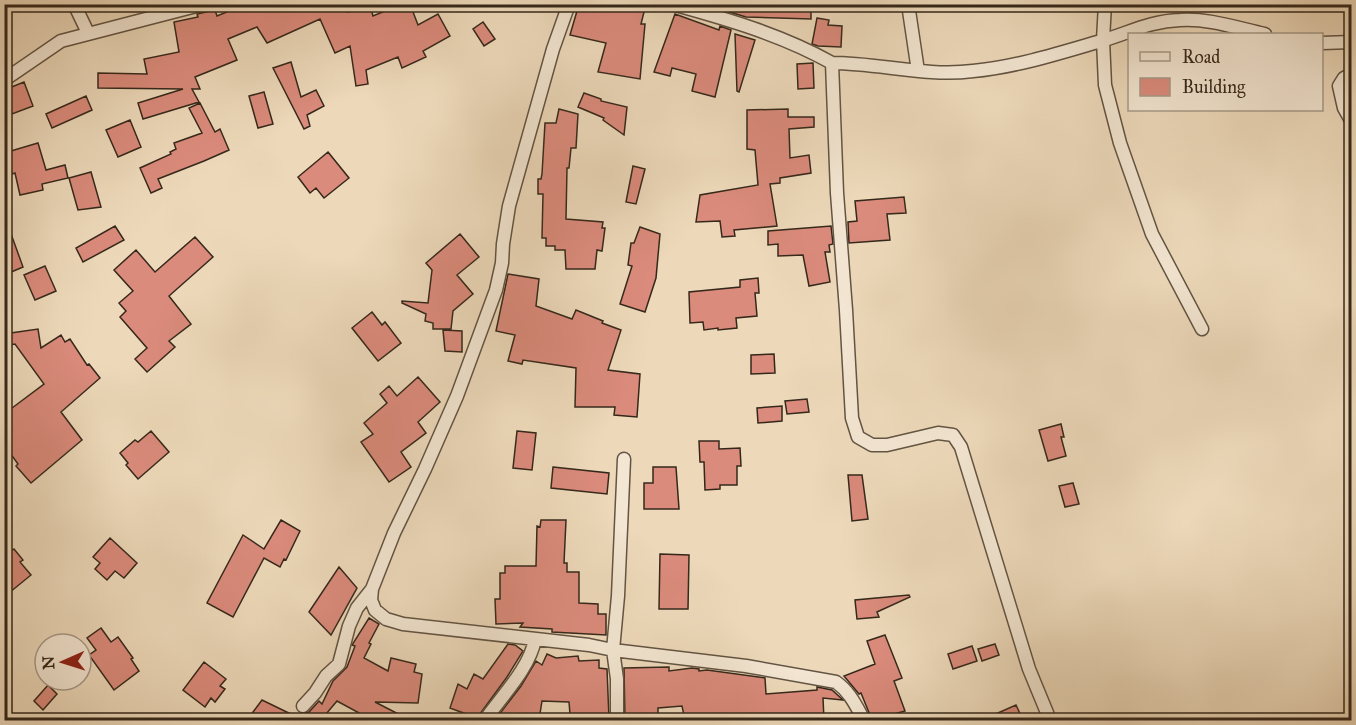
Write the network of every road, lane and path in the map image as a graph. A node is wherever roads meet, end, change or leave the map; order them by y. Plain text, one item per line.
1 (77, 4) edge
2 (204, 4) edge
3 (569, 4) edge
4 (672, 4) edge
5 (908, 4) edge
6 (1105, 4) edge
7 (88, 33) junction
8 (1260, 33) edge
9 (1103, 40) junction
10 (1352, 42) edge
11 (1323, 43) edge
12 (832, 63) junction
13 (918, 71) junction
14 (1352, 74) edge
15 (4, 80) edge
16 (1352, 122) edge
17 (1202, 329) dead end
18 (624, 459) dead end
19 (372, 589) junction
20 (535, 639) junction
21 (612, 650) junction
22 (303, 706) dead end
23 (485, 720) edge
24 (616, 720) edge
25 (864, 720) edge
26 (1050, 720) edge

1 - 7 street
2 - 7 street
3 - 19 street
4 - 12 street
5 - 13 street
6 - 9 street
7 - 15 street
8 - 9 street
9 - 13 street
9 - 17 street
10 - 11 street
12 - 13 street
12 - 26 street
14 - 16 street
18 - 21 street
19 - 20 street
19 - 22 street
20 - 21 street
20 - 23 street
21 - 24 street
21 - 25 street

